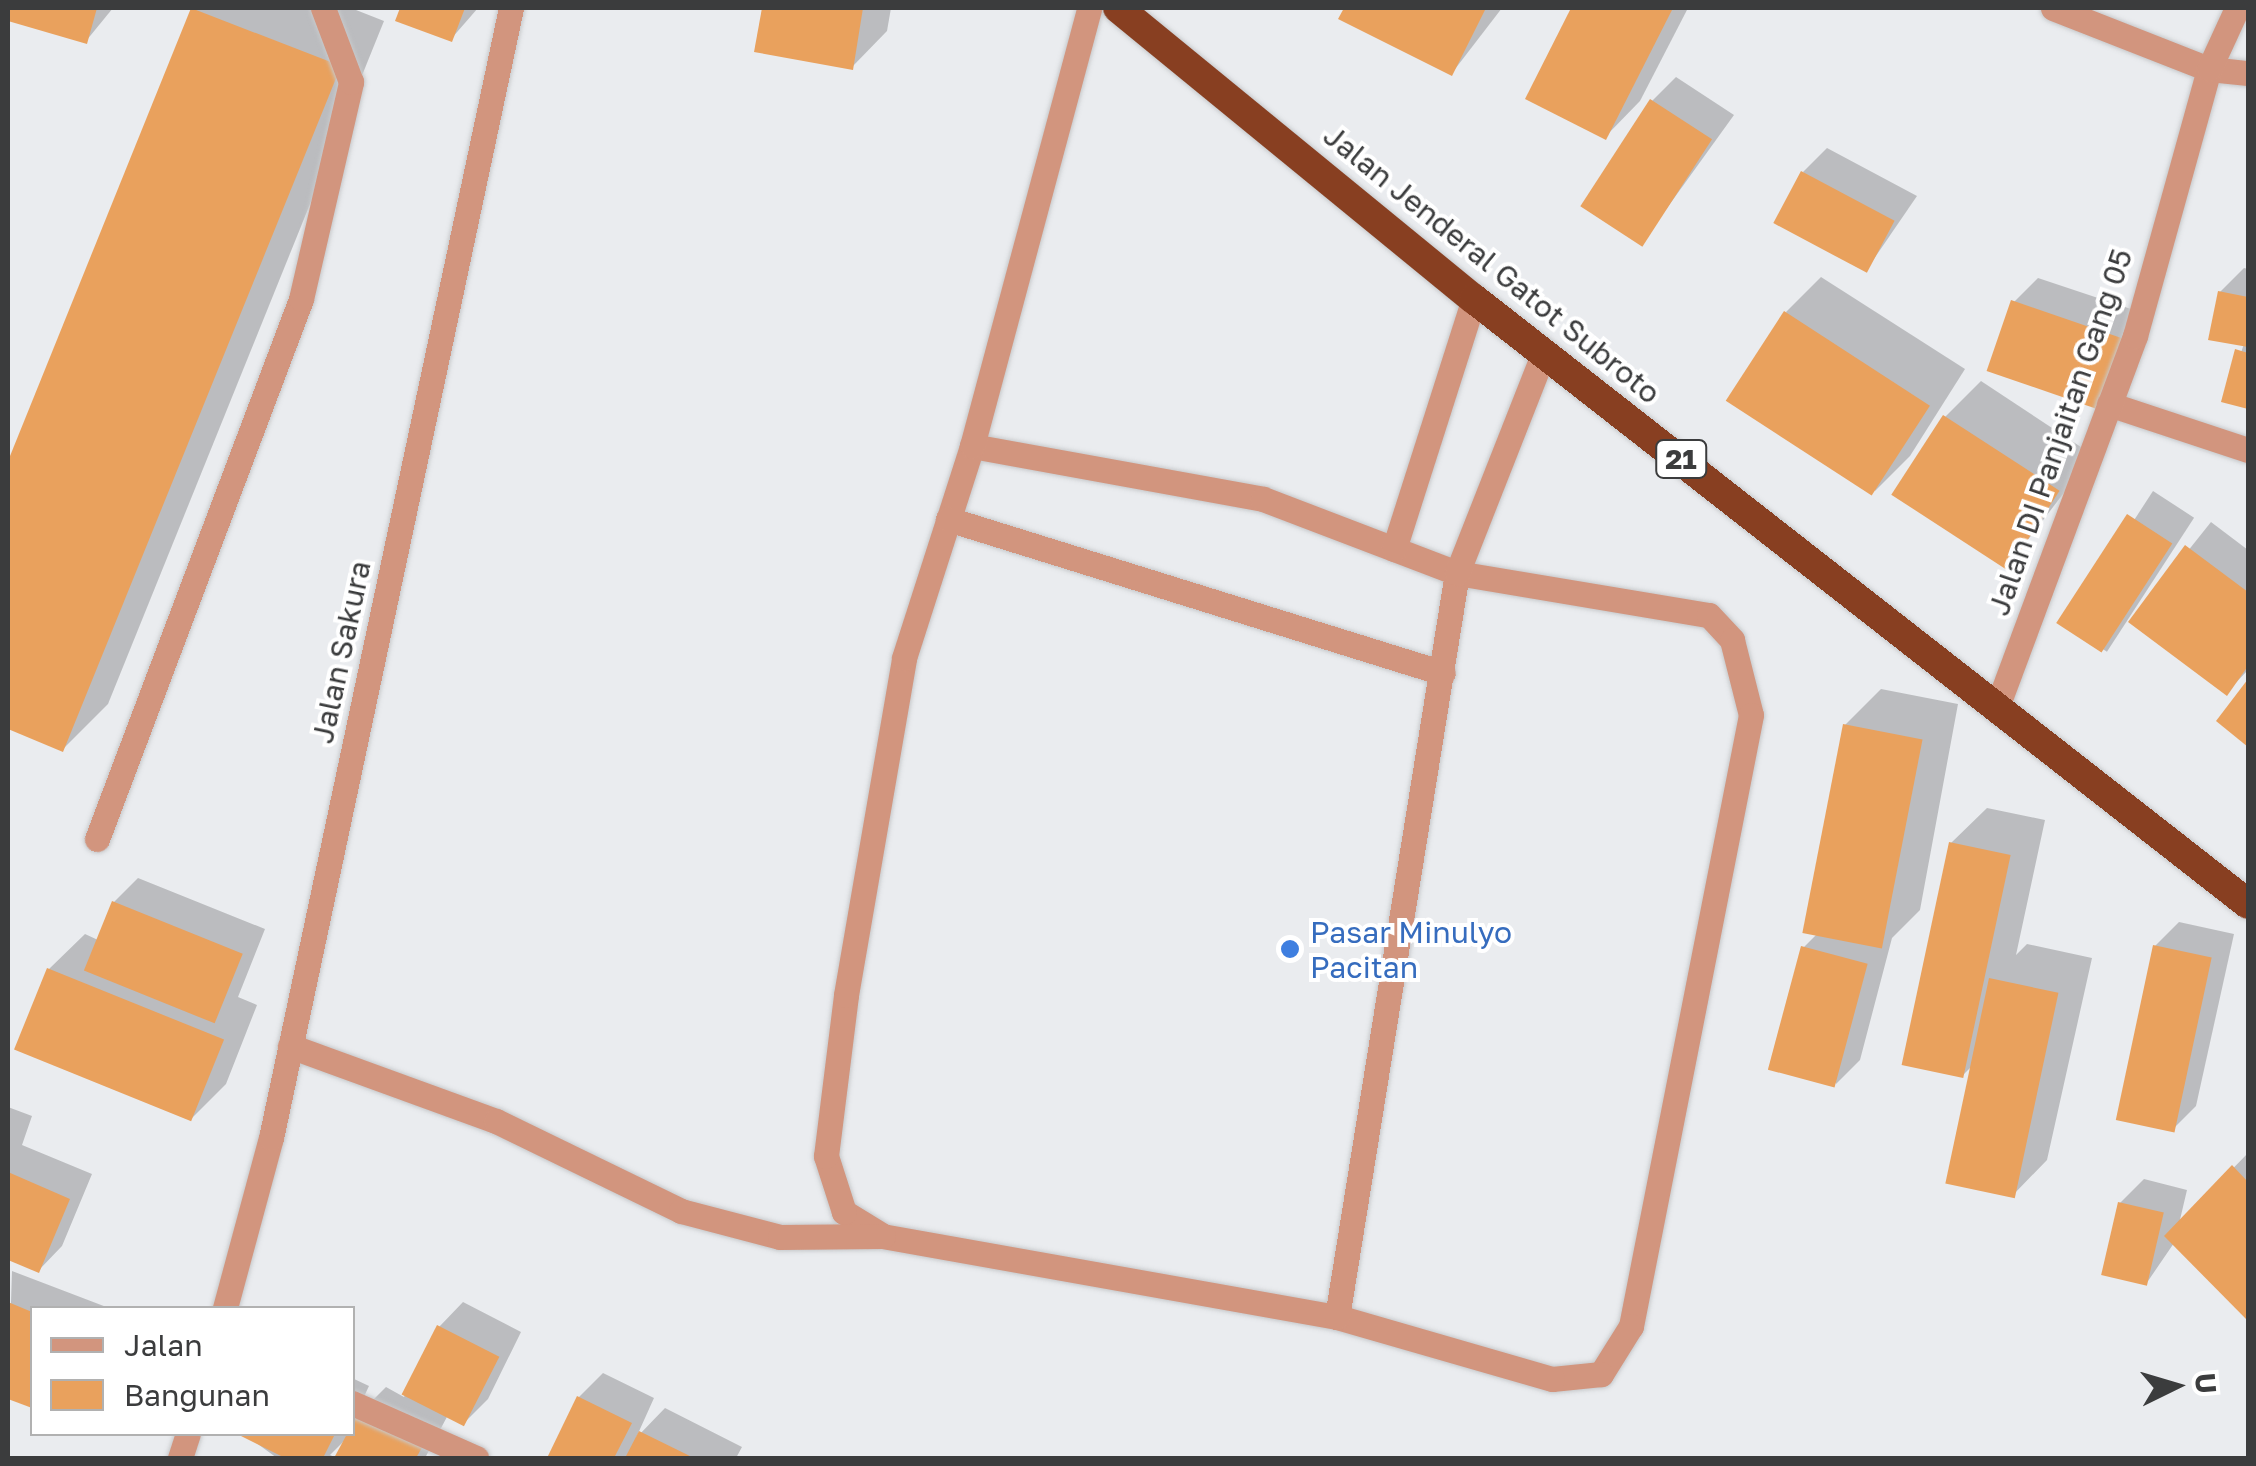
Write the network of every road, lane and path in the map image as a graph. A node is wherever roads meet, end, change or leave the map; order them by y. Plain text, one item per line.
1 (323, 8) edge
2 (512, 8) edge
3 (1090, 8) edge
4 (2052, 8) edge
5 (2237, 8) edge
6 (1137, 14) edge
7 (2209, 69) junction
8 (2248, 74) edge
9 (1474, 300) junction
10 (1544, 352) junction
11 (2109, 404) junction
12 (972, 446) junction
13 (2248, 450) edge
14 (948, 519) junction
15 (1394, 549) junction
16 (1457, 573) junction
17 (1442, 673) junction
18 (1997, 706) junction
19 (97, 840) dead end
20 (2248, 904) edge
21 (290, 1046) junction
22 (884, 1236) junction
23 (225, 1306) edge
24 (1338, 1318) junction
25 (355, 1404) edge
26 (476, 1458) edge

1 - 19 street
2 - 21 street, Jalan Sakura
3 - 12 street
4 - 7 street
5 - 7 street, Jalan DI Panjaitan Gang 05
6 - 9 highway, Jalan Jenderal Gatot Subroto / 21
7 - 8 street
7 - 11 street, Jalan DI Panjaitan Gang 05
9 - 10 highway, Jalan Jenderal Gatot Subroto / 21
9 - 15 street
10 - 16 street
10 - 18 highway, Jalan Jenderal Gatot Subroto / 21
11 - 13 street
11 - 18 street, Jalan DI Panjaitan Gang 05
12 - 14 street
12 - 15 street
14 - 17 street
14 - 22 street
15 - 16 street
16 - 17 street
16 - 24 street
17 - 24 street
18 - 20 highway, Jalan Jenderal Gatot Subroto / 21
21 - 22 street
21 - 23 street, Jalan Sakura
22 - 24 street
25 - 26 street

